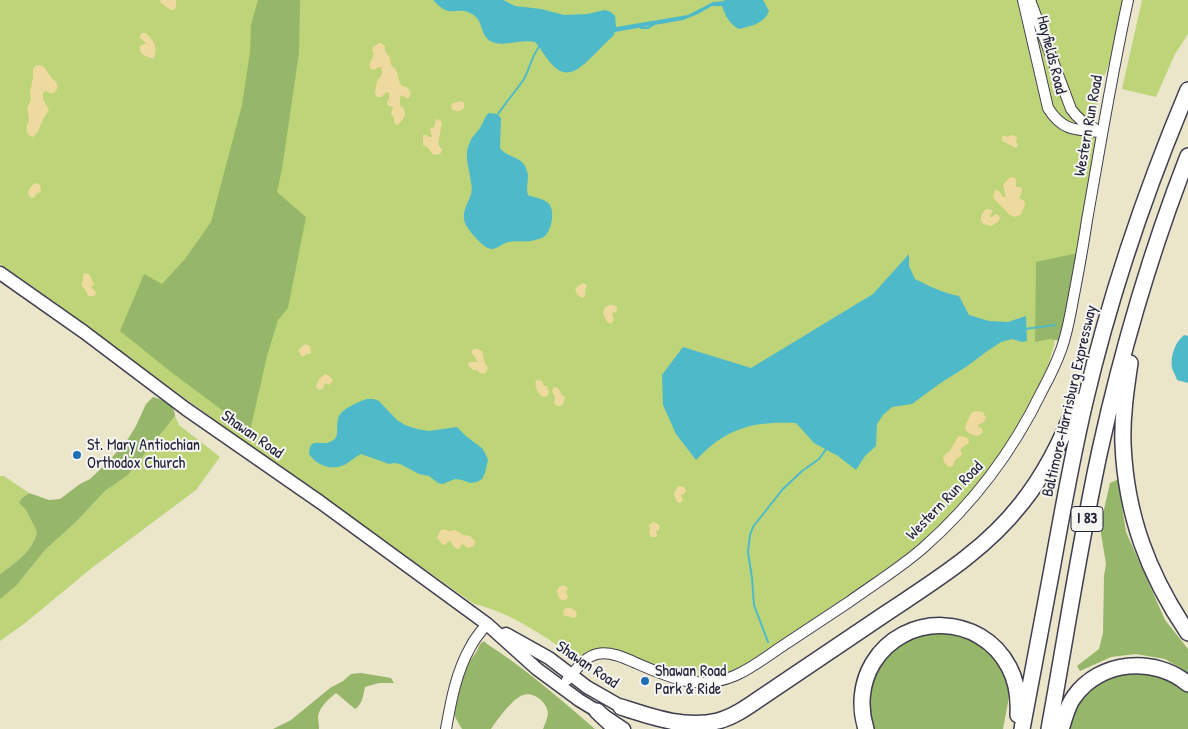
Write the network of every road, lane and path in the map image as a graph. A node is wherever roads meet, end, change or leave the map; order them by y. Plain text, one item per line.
1 (1023, 0) edge
2 (1030, 0) edge
3 (1128, 0) edge
4 (1188, 90) edge
5 (1102, 132) junction
6 (1188, 156) edge
7 (0, 273) edge
8 (1135, 312) junction
9 (1099, 346) junction
10 (1078, 568) junction
11 (487, 624) junction
12 (1188, 633) edge
13 (526, 659) junction
14 (569, 678) junction
15 (1188, 684) edge
16 (621, 707) junction
17 (598, 711) junction
18 (446, 729) edge
19 (616, 729) edge
20 (624, 729) edge
21 (671, 729) edge
22 (866, 729) edge
23 (1016, 729) edge
24 (1022, 729) edge
25 (1049, 729) edge
26 (1059, 729) edge

1 - 5 street, Hayfields Road
2 - 5 street, Hayfields Road
3 - 5 street, Western Run Road
4 - 9 highway, Baltimore-Harrisburg Expressway / I 83
5 - 14 street, Western Run Road
6 - 8 highway, I 83
7 - 11 main road, Shawan Road
8 - 10 highway, I 83
8 - 12 highway
9 - 16 highway
9 - 24 highway, Baltimore-Harrisburg Expressway / I 83
10 - 25 highway, I 83
10 - 26 highway
11 - 13 main road, Shawan Road
11 - 14 main road, Shawan Road
11 - 18 street
13 - 14 main road, Shawan Road
13 - 17 main road, Shawan Road
14 - 16 main road, Shawan Road
14 - 17 main road, Shawan Road
15 - 26 highway
16 - 21 main road, Shawan Road
17 - 19 highway
17 - 20 main road, Shawan Road
22 - 23 highway

